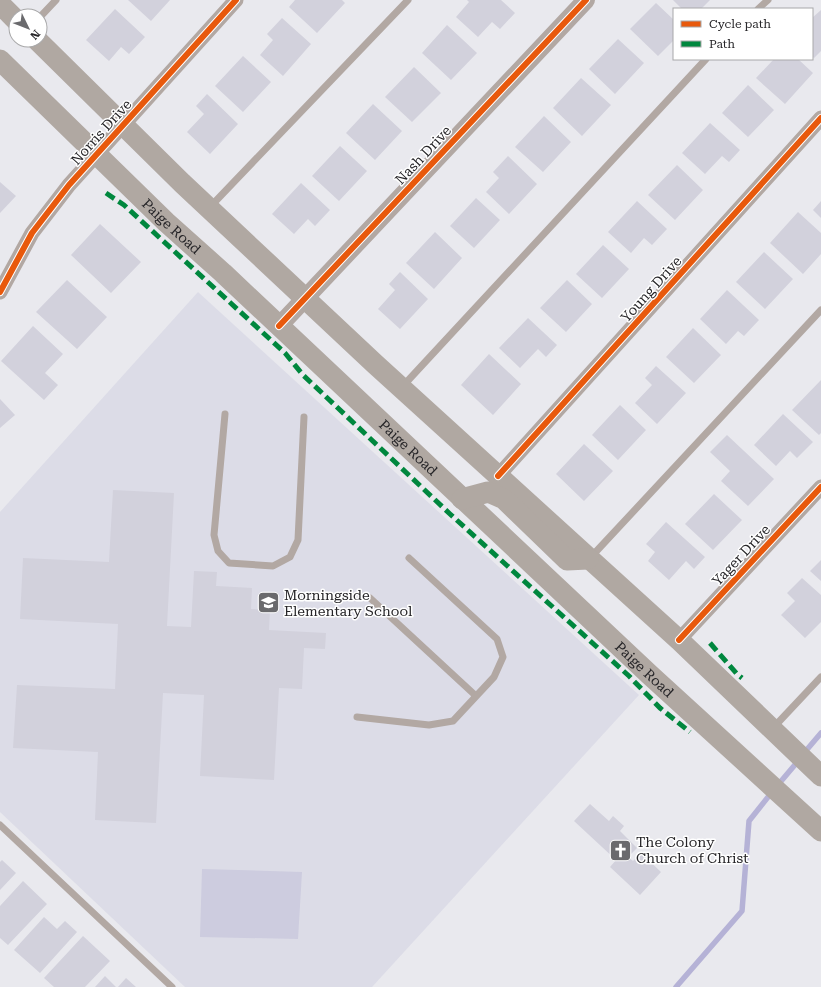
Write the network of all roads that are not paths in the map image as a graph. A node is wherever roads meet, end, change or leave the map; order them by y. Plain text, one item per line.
1 (56, 0) edge
2 (236, 0) edge
3 (408, 0) edge
4 (586, 0) edge
5 (768, 0) edge
6 (0, 4) edge
7 (48, 8) edge
8 (759, 8) edge
9 (8, 12) edge
10 (45, 48) edge
11 (0, 60) edge
12 (705, 60) edge
13 (821, 118) edge
14 (123, 125) junction
15 (97, 155) junction
16 (209, 208) junction
17 (2, 286) edge
18 (305, 297) junction
19 (821, 310) edge
20 (279, 326) junction
21 (402, 388) junction
22 (225, 414) dead end
23 (304, 417) dead end
24 (498, 476) junction
25 (821, 487) edge
26 (462, 499) junction
27 (409, 558) dead end
28 (588, 559) junction
29 (370, 598) dead end
30 (679, 640) junction
31 (821, 677) edge
32 (476, 696) junction
33 (358, 717) dead end
34 (778, 733) junction
35 (820, 775) edge
36 (0, 825) edge
37 (821, 831) edge
38 (172, 987) edge

1 - 7 lane
2 - 14 street, Norris Drive
3 - 16 lane
4 - 18 street, Nash Drive
5 - 8 lane
6 - 9 main road
10 - 14 main road
11 - 15 main road, Paige Road
12 - 21 lane
13 - 24 street, Young Drive
14 - 15 street, Norris Drive
14 - 16 main road
15 - 17 street, Norris Drive
15 - 20 main road, Paige Road
16 - 18 main road
18 - 20 street, Nash Drive
18 - 21 main road
19 - 28 lane
20 - 26 main road, Paige Road
21 - 24 main road
22 - 23 lane
24 - 28 main road
25 - 30 street, Yager Drive
26 - 28 main road
26 - 37 main road, Paige Road
27 - 32 lane
28 - 30 main road
29 - 32 lane
30 - 34 main road
31 - 34 lane
32 - 33 lane
34 - 35 main road
36 - 38 lane

